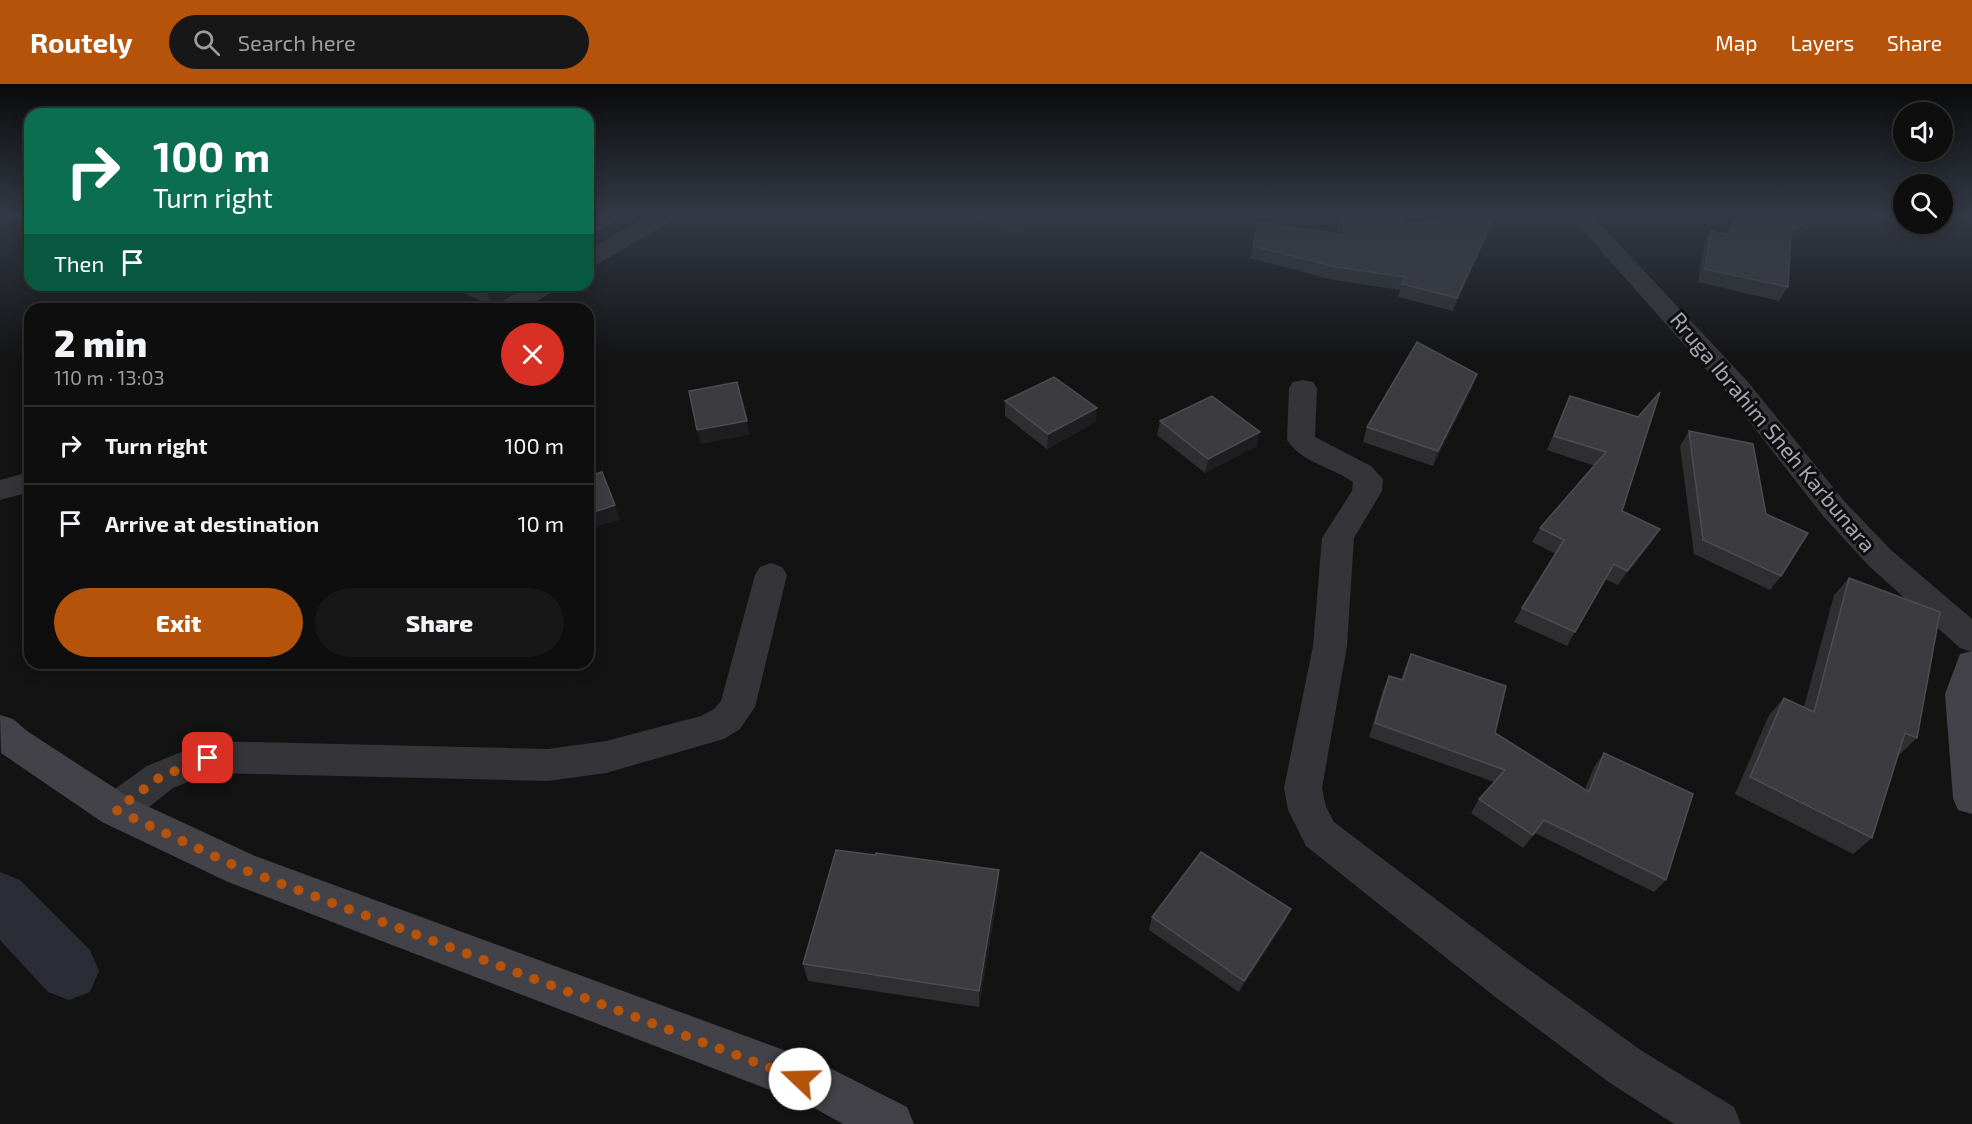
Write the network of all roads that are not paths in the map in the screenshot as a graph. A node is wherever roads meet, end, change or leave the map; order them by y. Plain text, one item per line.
1 (1625, 265) edge
2 (536, 291) edge
3 (516, 303) edge
4 (1303, 388) dead end
5 (24, 484) edge
6 (0, 490) edge
7 (771, 574) dead end
8 (1972, 639) edge
9 (1972, 664) edge
10 (0, 730) edge
11 (1972, 798) edge
12 (116, 810) junction
13 (890, 1124) edge
14 (1717, 1124) edge

1 - 8 street, Rruga Ibrahim Sheh Karbunara
2 - 3 street
4 - 14 street
5 - 6 street
7 - 12 street
9 - 11 main road
10 - 12 main road
12 - 13 main road

